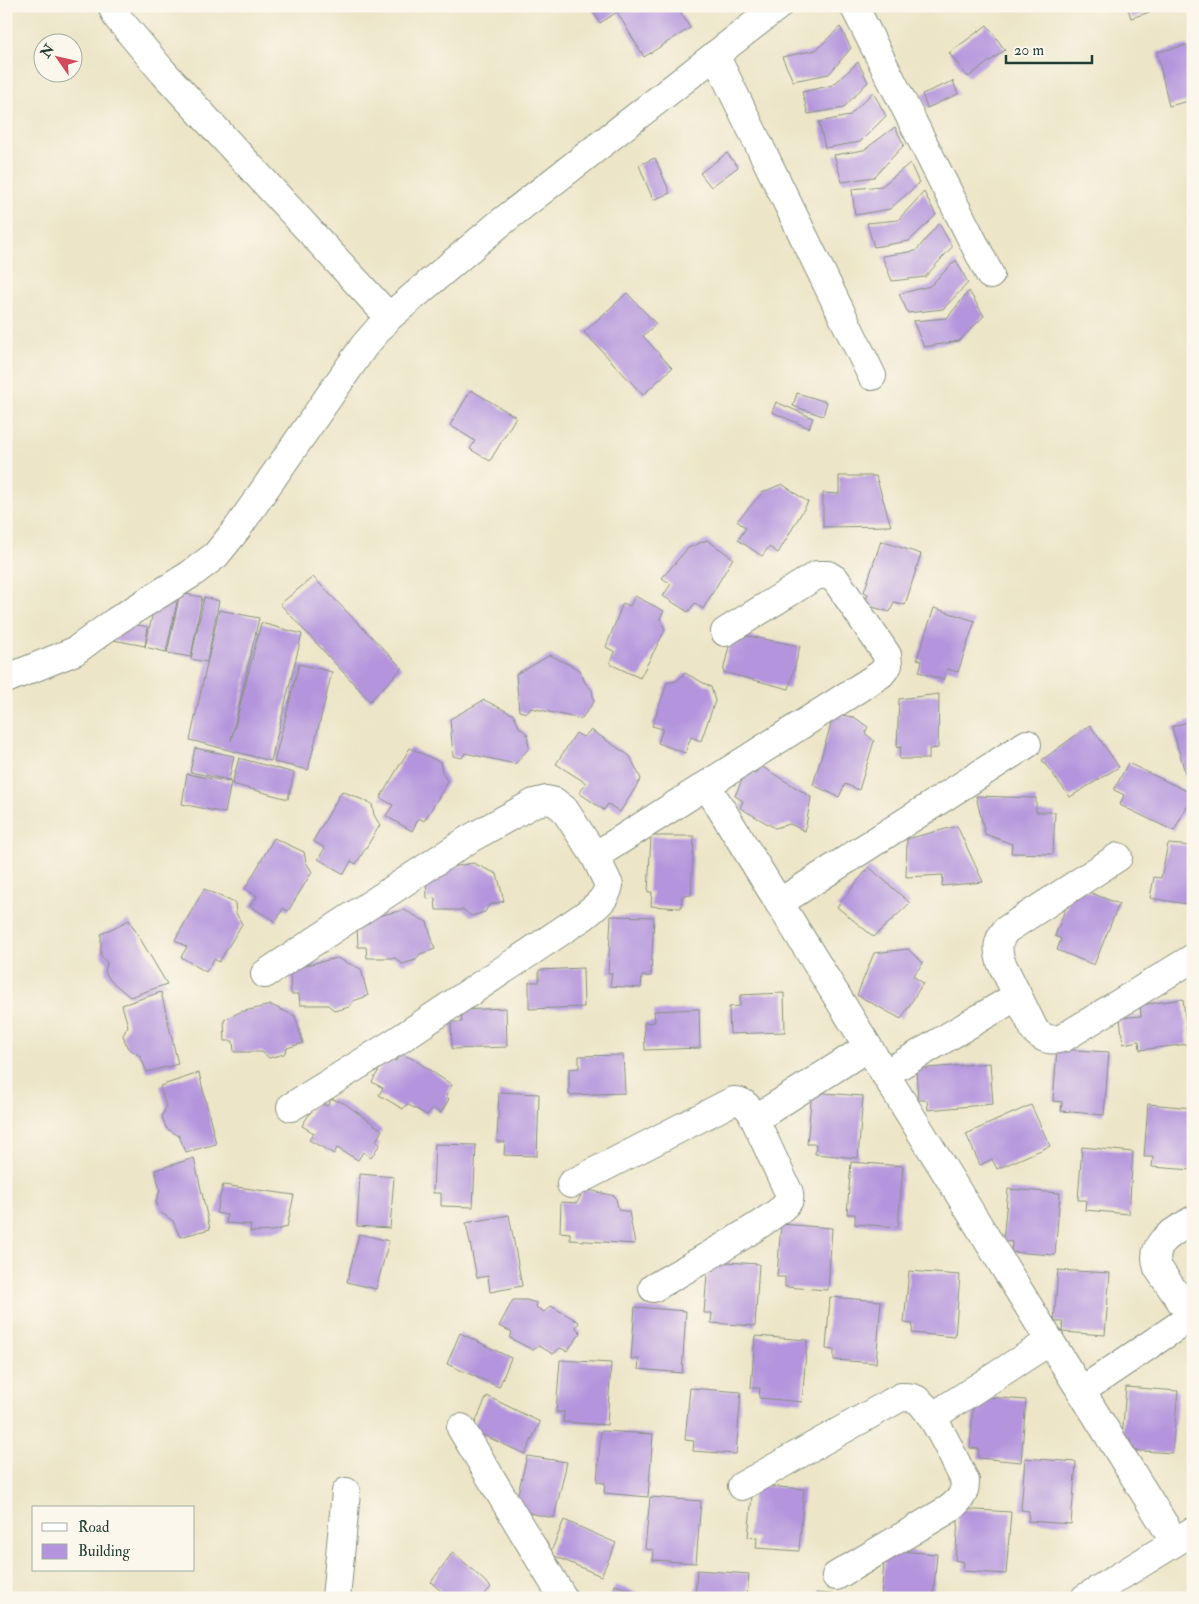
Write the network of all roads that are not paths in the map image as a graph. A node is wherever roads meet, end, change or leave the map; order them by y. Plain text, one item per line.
1 (112, 6) edge
2 (778, 6) edge
3 (854, 6) edge
4 (715, 55) junction
5 (990, 275) dead end
6 (389, 317) junction
7 (872, 376) dead end
8 (725, 632) dead end
9 (6, 678) edge
10 (1027, 744) dead end
11 (707, 786) junction
12 (595, 856) junction
13 (1118, 857) dead end
14 (779, 903) junction
15 (1193, 958) edge
16 (265, 974) dead end
17 (1017, 996) junction
18 (868, 1047) junction
19 (885, 1074) junction
20 (292, 1107) dead end
21 (755, 1119) junction
22 (571, 1184) dead end
23 (1193, 1220) edge
24 (653, 1288) dead end
25 (1192, 1318) edge
26 (1050, 1341) junction
27 (1081, 1391) junction
28 (932, 1417) junction
29 (461, 1428) dead end
30 (742, 1486) dead end
31 (346, 1492) dead end
32 (1184, 1536) edge
33 (836, 1576) dead end
34 (336, 1598) edge
35 (563, 1598) edge
36 (1085, 1598) edge

1 - 6 street
2 - 4 street
3 - 5 street
4 - 6 street
4 - 7 street
6 - 9 street
8 - 11 street
10 - 14 street
11 - 12 street
11 - 14 street
12 - 16 street
12 - 20 street
13 - 17 street
14 - 18 street
15 - 17 street
17 - 19 street
18 - 19 street
18 - 21 street
19 - 26 street
21 - 22 street
21 - 24 street
23 - 25 street
25 - 27 street
26 - 27 street
26 - 28 street
27 - 32 street
28 - 30 street
28 - 33 street
29 - 35 street
31 - 34 street
32 - 36 street

